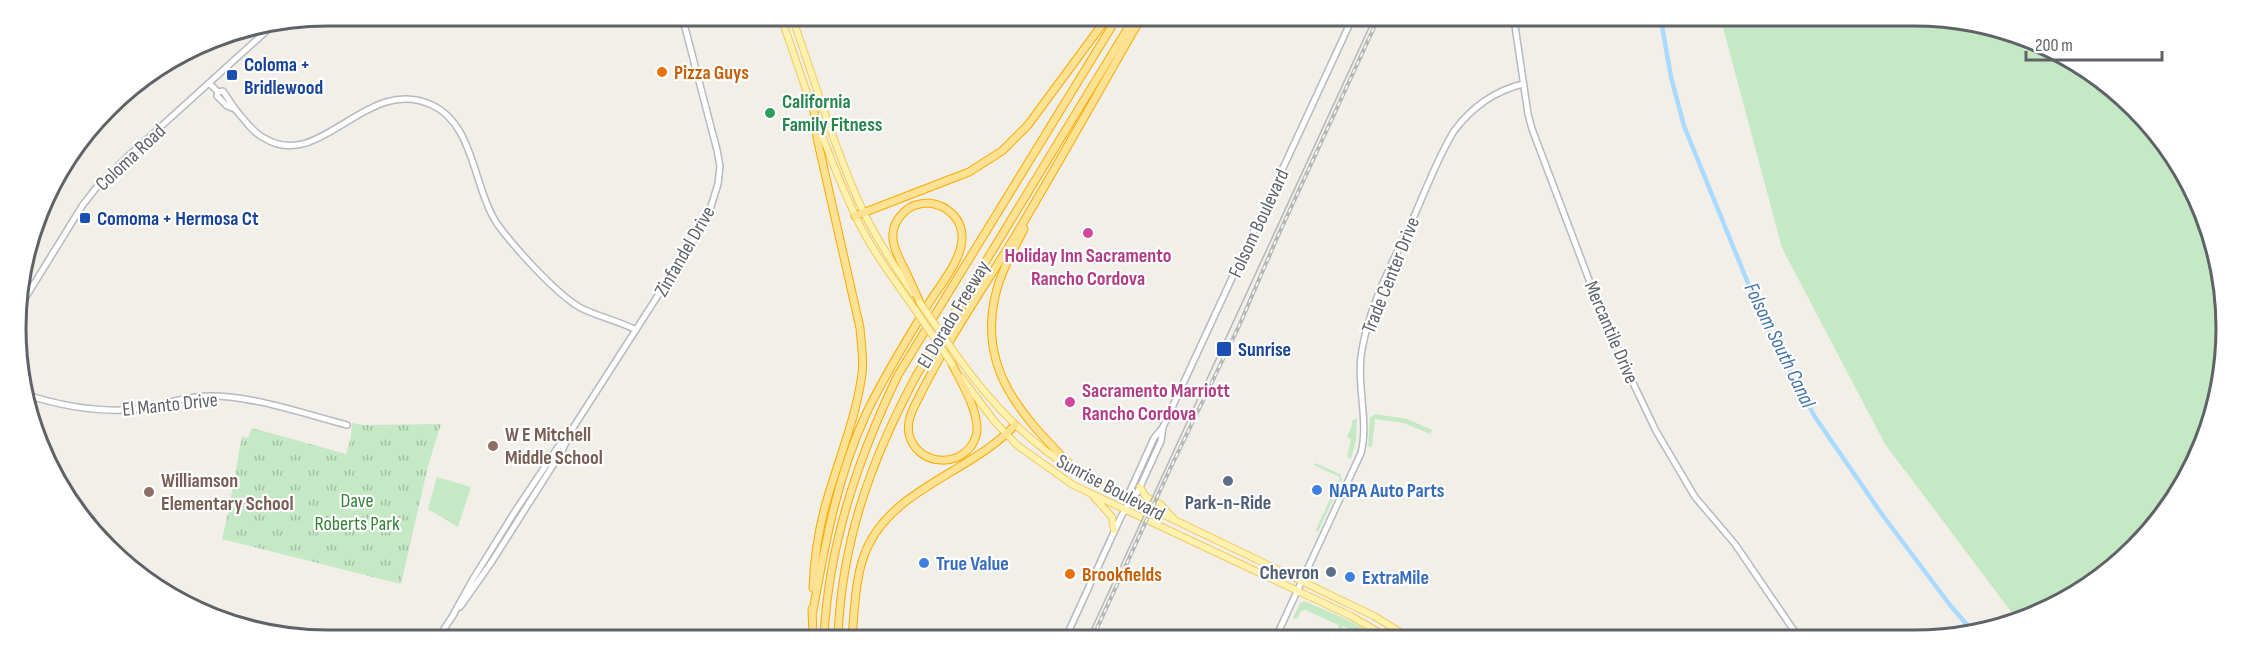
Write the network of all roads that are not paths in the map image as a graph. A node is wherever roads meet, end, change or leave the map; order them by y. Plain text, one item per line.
1 (685, 26) edge
2 (783, 26) edge
3 (795, 26) edge
4 (1101, 26) edge
5 (1112, 26) edge
6 (1129, 26) edge
7 (1136, 26) edge
8 (1349, 26) edge
9 (1515, 26) edge
10 (267, 32) edge
11 (210, 84) junction
12 (1523, 84) junction
13 (814, 110) junction
14 (1045, 186) junction
15 (864, 212) junction
16 (855, 216) junction
17 (27, 295) edge
18 (917, 306) junction
19 (636, 330) junction
20 (952, 364) junction
21 (34, 397) edge
22 (347, 425) dead end
23 (1015, 425) junction
24 (1163, 427) junction
25 (1006, 435) junction
26 (1079, 474) junction
27 (1140, 487) junction
28 (1092, 495) junction
29 (1130, 500) junction
30 (1125, 510) junction
31 (1174, 520) junction
32 (1114, 530) junction
33 (1302, 582) junction
34 (1298, 591) junction
35 (813, 611) junction
36 (443, 630) edge
37 (813, 630) edge
38 (825, 630) edge
39 (839, 630) edge
40 (853, 630) edge
41 (1069, 630) edge
42 (1279, 630) edge
43 (1375, 630) edge
44 (1397, 630) edge
45 (1794, 630) edge

1 - 19 street, Zinfandel Drive
2 - 13 main road, Sunrise Boulevard
3 - 15 main road, Sunrise Boulevard
4 - 15 highway
5 - 38 highway, El Dorado Freeway
6 - 39 highway, El Dorado Freeway
7 - 14 highway
8 - 24 street, Folsom Boulevard
9 - 12 street, Mercantile Drive
10 - 11 street, Coloma Road
11 - 17 street, Coloma Road
11 - 19 street
12 - 33 street, Trade Center Drive
12 - 45 street, Mercantile Drive
13 - 16 main road, Sunrise Boulevard
13 - 35 highway
14 - 20 highway
14 - 26 highway
15 - 16 highway
15 - 18 main road, Sunrise Boulevard
16 - 18 main road, Sunrise Boulevard
18 - 20 main road, Sunrise Boulevard, bridge
18 - 23 main road, Sunrise Boulevard, bridge
18 - 35 highway
19 - 36 street, Zinfandel Drive
20 - 25 main road, Sunrise Boulevard
21 - 22 street, El Manto Drive
23 - 25 highway
23 - 26 main road, Sunrise Boulevard
24 - 27 street, Folsom Boulevard
24 - 29 street, Folsom Boulevard
25 - 28 main road, Sunrise Boulevard
25 - 40 highway
26 - 29 main road, Sunrise Boulevard
27 - 29 street, Folsom Boulevard
27 - 31 main road
28 - 30 main road, Sunrise Boulevard
28 - 32 main road
29 - 30 street, Folsom Boulevard
29 - 31 main road, Sunrise Boulevard
30 - 32 street, Folsom Boulevard
30 - 34 main road, Sunrise Boulevard
31 - 33 main road, Sunrise Boulevard
32 - 41 street, Folsom Boulevard
33 - 34 street, Trade Center Drive
33 - 44 main road, Sunrise Boulevard
34 - 42 street, Trade Center Drive
34 - 43 main road, Sunrise Boulevard
35 - 37 highway

